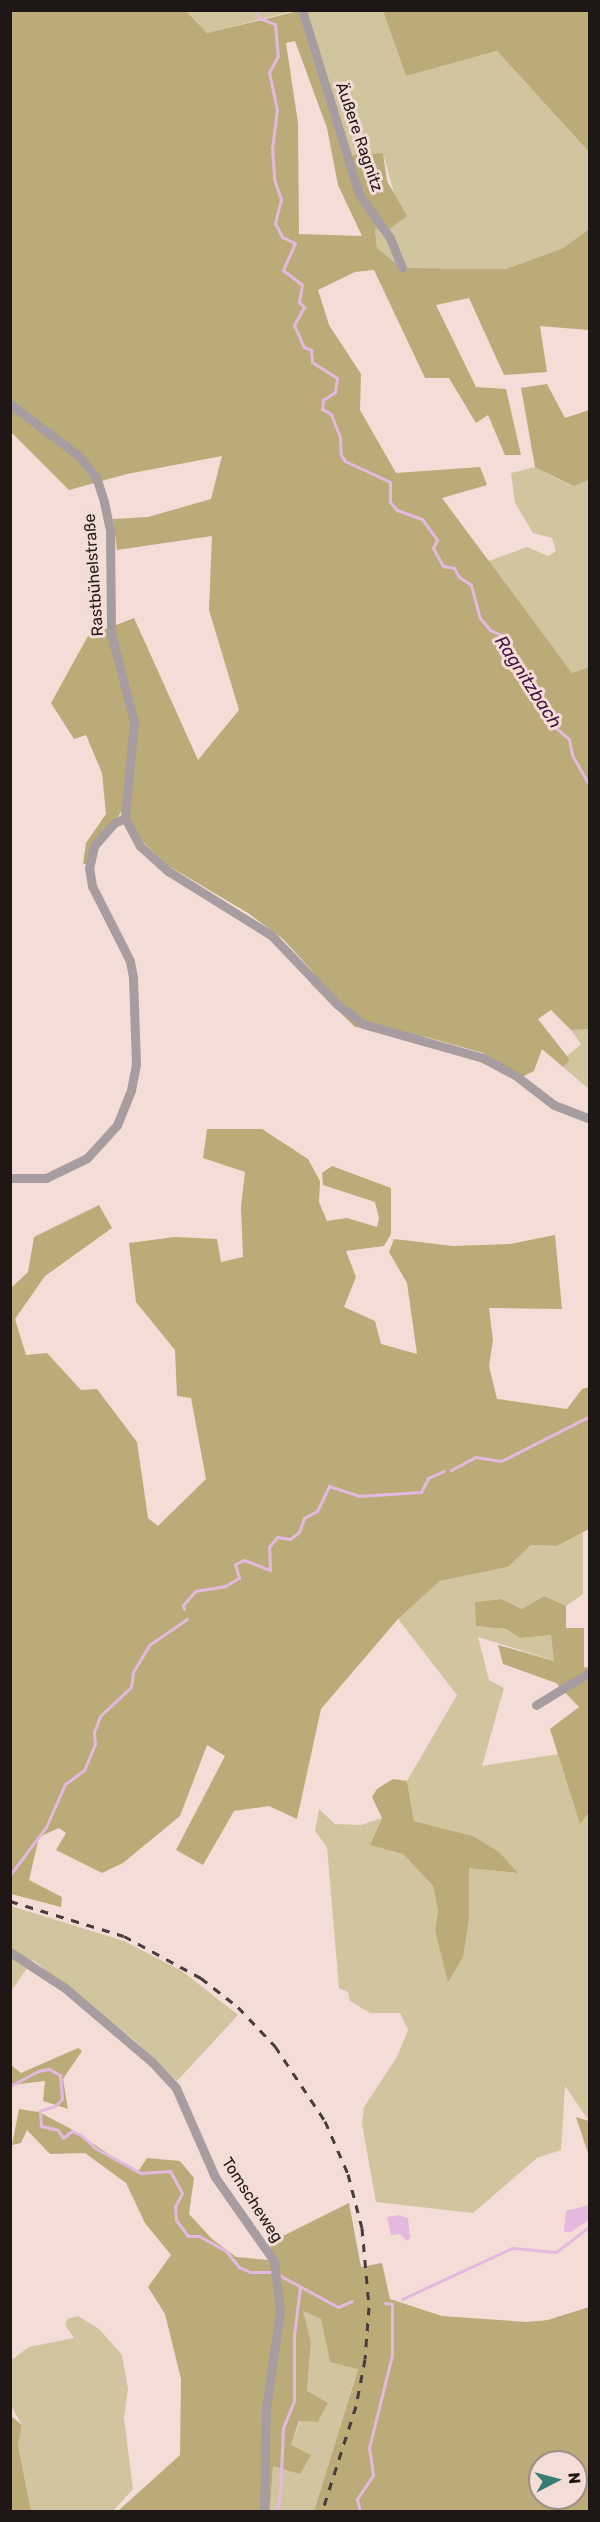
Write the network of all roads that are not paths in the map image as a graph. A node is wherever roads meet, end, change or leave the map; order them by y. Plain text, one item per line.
1 (302, 10) edge
2 (402, 268) dead end
3 (10, 404) edge
4 (125, 818) junction
5 (590, 1119) edge
6 (10, 1178) edge
7 (590, 1671) edge
8 (536, 1705) dead end
9 (10, 1952) edge
10 (264, 2511) edge

1 - 2 street, Äußere Ragnitz
3 - 4 street, Rastbühelstraße
4 - 5 street
4 - 6 street
7 - 8 street
9 - 10 street, Tomscheweg

